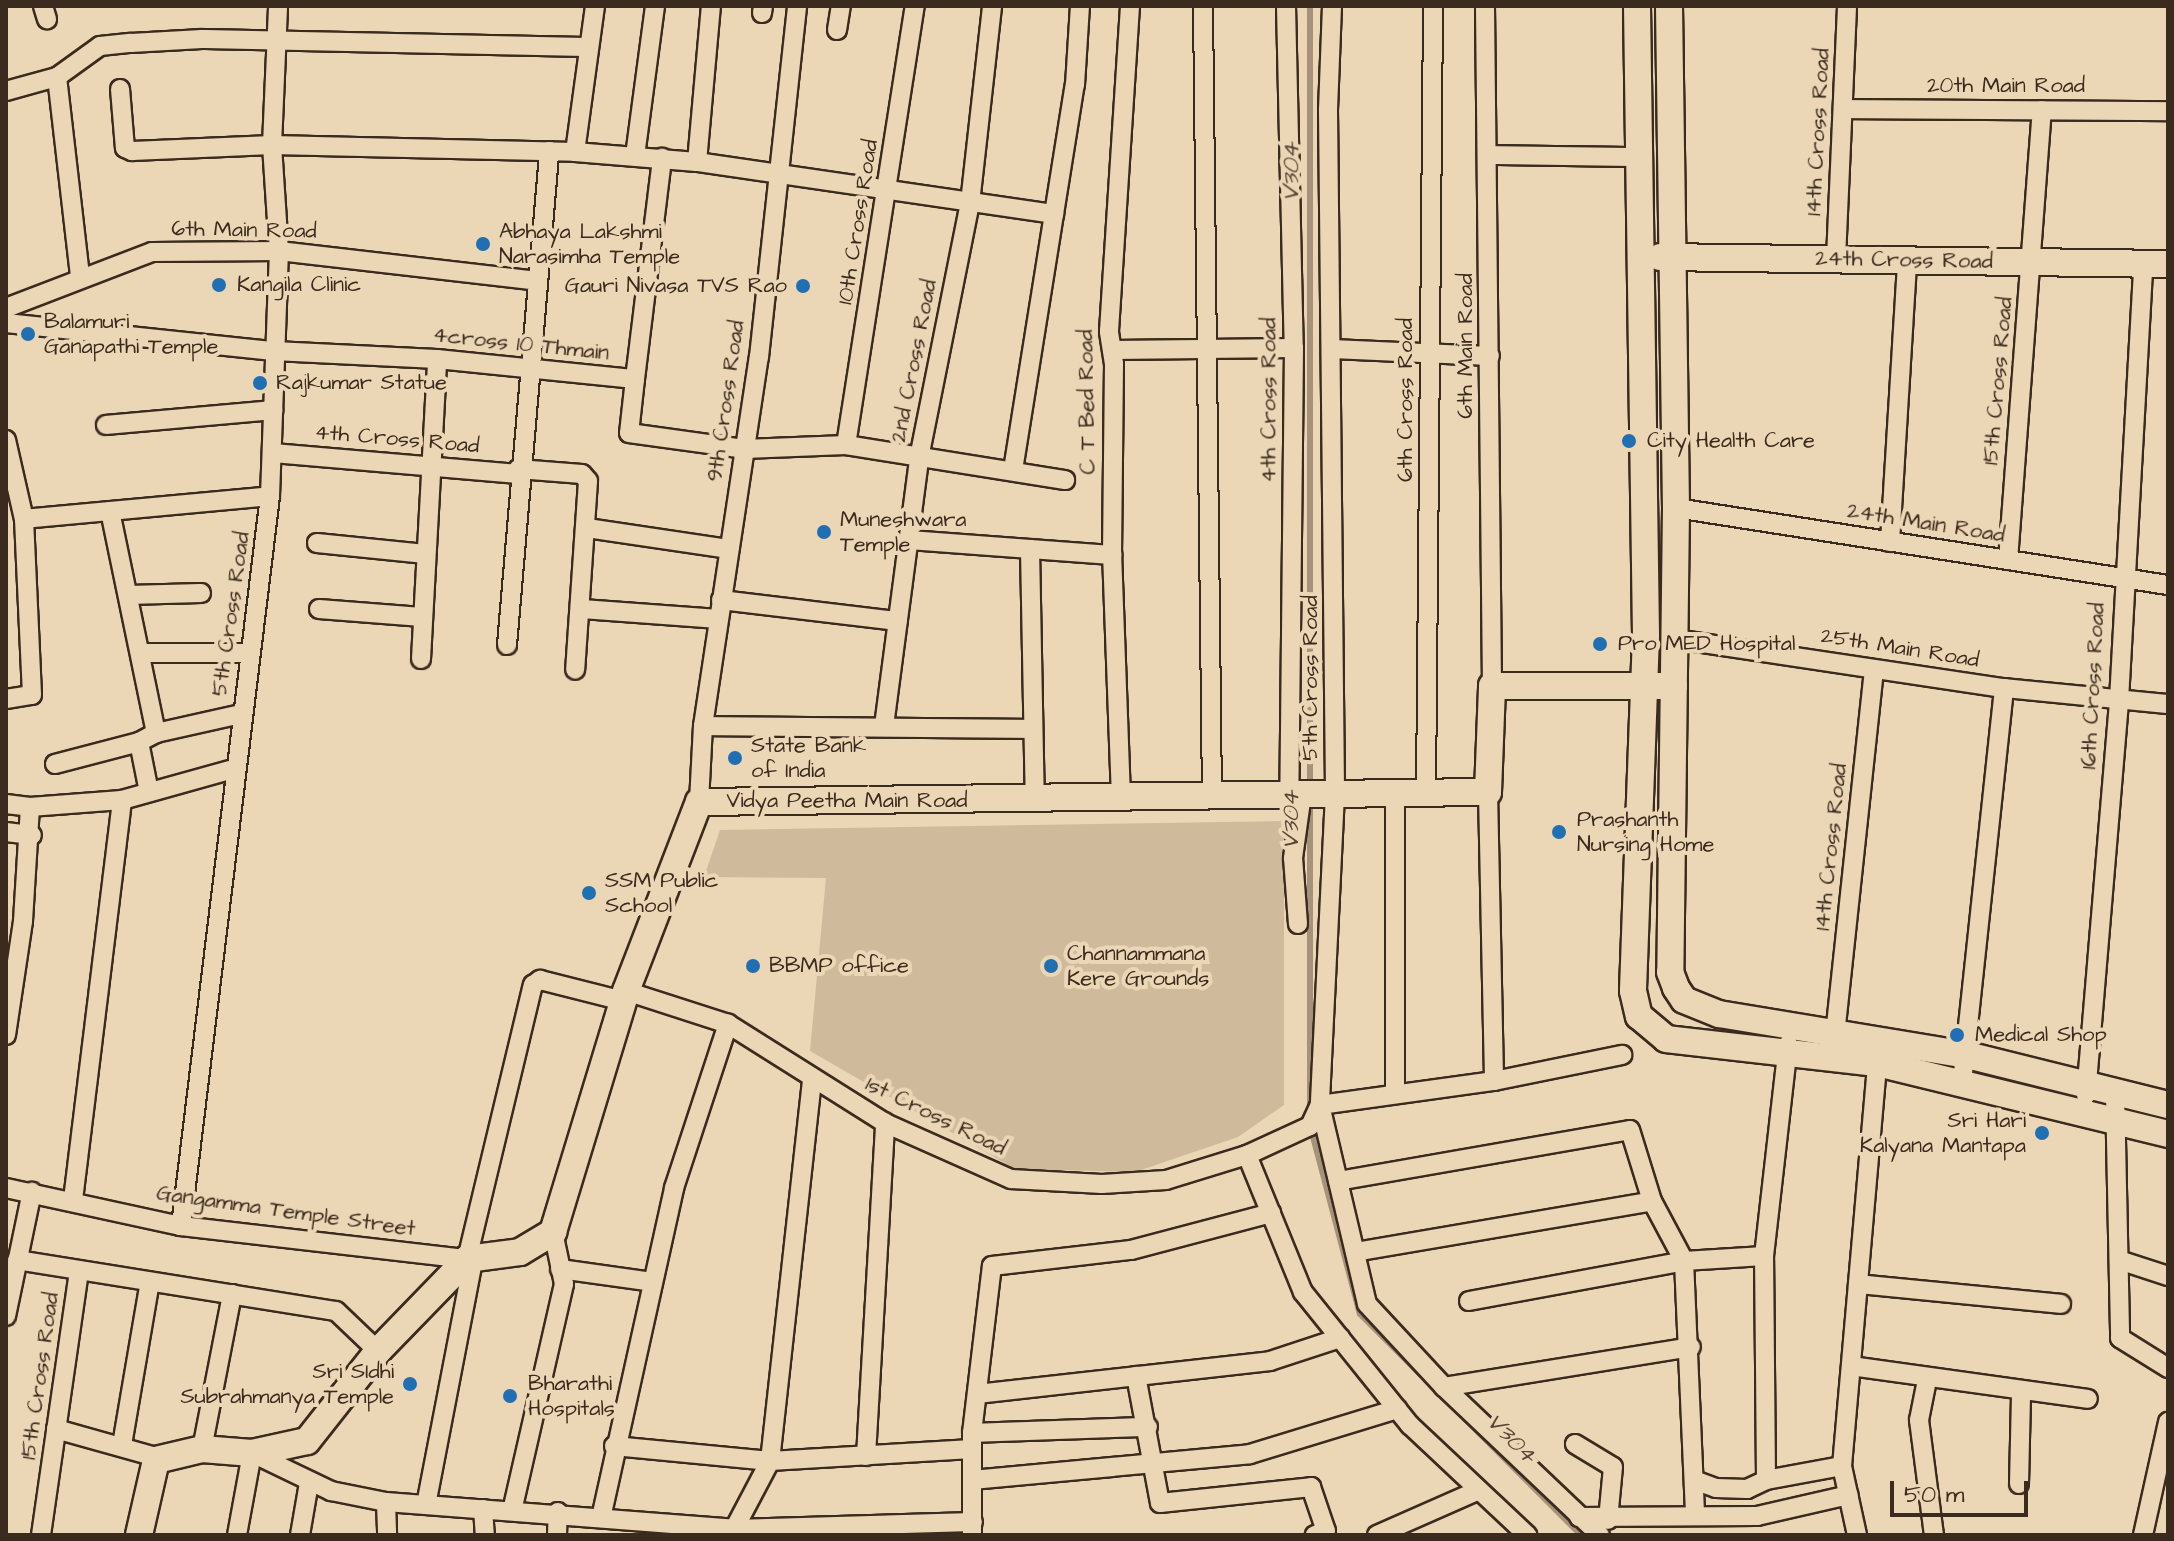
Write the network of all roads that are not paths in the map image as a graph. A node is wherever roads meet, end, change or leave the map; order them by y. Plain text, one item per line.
1 (278, 6) edge
2 (595, 6) edge
3 (655, 6) edge
4 (711, 6) edge
5 (797, 6) edge
6 (841, 6) edge
7 (915, 6) edge
8 (992, 6) edge
9 (1080, 6) edge
10 (1130, 6) edge
11 (1203, 6) edge
12 (1286, 6) edge
13 (1332, 6) edge
14 (1433, 6) edge
15 (1485, 6) edge
16 (1637, 6) edge
17 (1669, 6) edge
18 (1847, 6) edge
19 (837, 30) dead end
20 (277, 42) junction
21 (588, 47) junction
22 (57, 77) junction
23 (120, 89) dead end
24 (6, 91) edge
25 (1843, 109) junction
26 (2042, 110) junction
27 (2168, 111) edge
28 (272, 145) junction
29 (549, 151) junction
30 (575, 152) junction
31 (1489, 155) junction
32 (635, 156) junction
33 (1639, 157) junction
34 (662, 158) junction
35 (697, 162) junction
36 (775, 176) junction
37 (889, 188) junction
38 (970, 203) junction
39 (1054, 214) junction
40 (279, 251) junction
41 (1641, 256) junction
42 (1675, 257) junction
43 (1836, 259) junction
44 (1907, 261) junction
45 (2032, 262) junction
46 (2156, 264) edge
47 (80, 277) junction
48 (537, 281) junction
49 (6, 308) edge
50 (6, 323) edge
51 (1205, 347) junction
52 (1294, 348) junction
53 (1332, 349) junction
54 (1112, 350) junction
55 (274, 351) junction
56 (1430, 354) junction
57 (1490, 356) junction
58 (437, 359) junction
59 (530, 367) junction
60 (635, 379) junction
61 (273, 410) junction
62 (106, 425) dead end
63 (6, 440) edge
64 (846, 445) junction
65 (744, 449) junction
66 (273, 453) junction
67 (920, 453) junction
68 (434, 463) junction
69 (1013, 470) junction
70 (518, 472) junction
71 (1065, 480) dead end
72 (270, 496) junction
73 (1676, 508) junction
74 (110, 511) junction
75 (24, 519) junction
76 (587, 528) junction
77 (908, 540) junction
78 (1890, 542) junction
79 (317, 543) dead end
80 (729, 549) junction
81 (1030, 549) junction
82 (425, 554) junction
83 (1112, 555) junction
84 (2008, 560) junction
85 (2123, 580) junction
86 (2168, 585) edge
87 (201, 593) dead end
88 (128, 595) junction
89 (319, 609) dead end
90 (582, 609) junction
91 (720, 610) junction
92 (422, 617) junction
93 (898, 621) junction
94 (1675, 639) junction
95 (507, 645) dead end
96 (140, 653) junction
97 (250, 653) junction
98 (421, 659) dead end
99 (1874, 669) junction
100 (575, 670) dead end
101 (1492, 686) junction
102 (1645, 686) junction
103 (1674, 686) junction
104 (2004, 688) junction
105 (6, 699) edge
106 (2119, 700) junction
107 (2168, 704) edge
108 (241, 714) junction
109 (703, 726) junction
110 (884, 726) junction
111 (1030, 729) junction
112 (156, 733) junction
113 (139, 742) junction
114 (55, 764) dead end
115 (233, 769) junction
116 (149, 792) junction
117 (1488, 792) junction
118 (1395, 793) junction
119 (1310, 794) junction
120 (1426, 794) junction
121 (1121, 798) junction
122 (1212, 798) junction
123 (122, 800) junction
124 (1035, 800) junction
125 (699, 802) junction
126 (6, 804) edge
127 (30, 807) junction
128 (6, 832) edge
129 (32, 835) junction
130 (15, 920) edge
131 (1298, 924) dead end
132 (624, 996) junction
133 (728, 1024) junction
134 (1790, 1024) junction
135 (1835, 1031) junction
136 (6, 1035) edge
137 (1879, 1051) junction
138 (1787, 1054) junction
139 (1622, 1055) dead end
140 (1967, 1055) junction
141 (1832, 1059) junction
142 (812, 1079) junction
143 (1494, 1081) junction
144 (1962, 1082) junction
145 (1395, 1094) junction
146 (2086, 1098) junction
147 (2114, 1104) junction
148 (1320, 1105) junction
149 (2168, 1105) edge
150 (885, 1123) junction
151 (2168, 1134) edge
152 (1247, 1155) junction
153 (1338, 1181) junction
154 (6, 1188) edge
155 (32, 1192) junction
156 (73, 1200) junction
157 (1652, 1201) junction
158 (1271, 1213) junction
159 (181, 1226) junction
160 (553, 1232) junction
161 (1355, 1252) junction
162 (1764, 1256) junction
163 (467, 1259) junction
164 (17, 1260) junction
165 (2119, 1260) junction
166 (1684, 1261) junction
167 (560, 1269) junction
168 (79, 1271) junction
169 (2168, 1276) edge
170 (150, 1282) junction
171 (652, 1282) junction
172 (1858, 1284) junction
173 (232, 1294) junction
174 (1469, 1301) dead end
175 (2061, 1304) dead end
176 (6, 1316) edge
177 (1340, 1338) junction
178 (1691, 1347) junction
179 (378, 1351) junction
180 (1851, 1366) junction
181 (2168, 1368) edge
182 (1136, 1376) junction
183 (1927, 1380) junction
184 (1444, 1387) junction
185 (2021, 1393) junction
186 (977, 1394) junction
187 (2088, 1399) dead end
188 (1397, 1409) junction
189 (2168, 1422) edge
190 (1148, 1427) junction
191 (56, 1429) junction
192 (972, 1441) junction
193 (1575, 1444) dead end
194 (122, 1445) junction
195 (614, 1446) junction
196 (202, 1449) junction
197 (252, 1453) junction
198 (866, 1456) junction
199 (159, 1458) junction
200 (770, 1461) junction
201 (1155, 1463) junction
202 (1842, 1466) junction
203 (2163, 1466) edge
204 (972, 1480) junction
205 (1694, 1480) junction
206 (1766, 1480) junction
207 (309, 1483) junction
208 (2019, 1484) dead end
209 (1479, 1490) junction
210 (1849, 1495) junction
211 (386, 1502) junction
212 (426, 1505) junction
213 (483, 1509) junction
214 (512, 1511) junction
215 (558, 1512) junction
216 (1695, 1513) junction
217 (601, 1518) junction
218 (1604, 1527) edge
219 (635, 1528) edge
220 (973, 1528) edge
221 (732, 1532) edge
222 (41, 1535) edge
223 (139, 1535) edge
224 (237, 1535) edge
225 (300, 1535) edge
226 (387, 1535) edge
227 (485, 1535) edge
228 (557, 1535) edge
229 (1315, 1535) edge
230 (1377, 1535) edge
231 (1527, 1535) edge
232 (1857, 1535) edge
233 (1934, 1535) edge
234 (2143, 1535) edge

1 - 20 street, 5th Cross Road
2 - 21 street
3 - 32 street
4 - 35 street
5 - 36 street, 9th Cross Road
6 - 19 street
7 - 37 street, 10th Cross Road
8 - 38 street, 2nd Cross Road
9 - 39 street
10 - 54 street, C T Bed Road
11 - 51 street
12 - 52 street, 4th Cross Road
13 - 53 street, 5th Cross Road
14 - 56 street, 6th Cross Road
15 - 31 street, 6th Main Road
16 - 33 main road
17 - 42 main road
18 - 25 street, 14th Cross Road
20 - 21 street
20 - 22 street
20 - 28 street, 5th Cross Road
21 - 30 street
22 - 24 street
22 - 47 street
23 - 28 street
25 - 26 street, 20th Main Road
25 - 43 street, 14th Cross Road
26 - 27 street, 20th Main Road
26 - 45 street, 15th Cross Road
28 - 29 street
28 - 40 street, 5th Cross Road
29 - 30 street
29 - 48 street
30 - 32 street
31 - 33 street
31 - 57 street, 6th Main Road
32 - 34 street
33 - 41 main road
34 - 35 street
34 - 60 street
35 - 36 street
36 - 37 street
36 - 65 street, 9th Cross Road
37 - 38 street
37 - 64 street, 10th Cross Road
38 - 39 street
38 - 67 street, 2nd Cross Road
39 - 69 street
40 - 47 street, 6th Main Road
40 - 48 street, 6th Main Road
40 - 55 street, 5th Cross Road
41 - 42 main road, 24th Cross Road
41 - 102 main road
42 - 43 main road, 24th Cross Road
42 - 73 main road
43 - 44 main road, 24th Cross Road
44 - 45 main road, 24th Cross Road
44 - 78 street
45 - 46 main road, 24th Cross Road
45 - 84 street, 15th Cross Road
46 - 85 street, 16th Cross Road
47 - 49 street, 6th Main Road
48 - 59 street
50 - 55 street, 4cross 10 Thmain
51 - 52 street
51 - 54 street
51 - 122 street
52 - 119 street, 4th Cross Road
53 - 56 street
53 - 119 street, 5th Cross Road
54 - 83 street, C T Bed Road
55 - 58 street, 4cross 10 Thmain
55 - 61 street, 5th Cross Road
56 - 57 street
56 - 120 street, 6th Cross Road
57 - 101 street, 6th Main Road
58 - 59 street, 4cross 10 Thmain
58 - 68 street
59 - 60 street, 4cross 10 Thmain
59 - 70 street
60 - 65 street, 4cross 10 Thmain
61 - 62 street
61 - 66 street, 5th Cross Road
63 - 75 street
64 - 65 street, 4cross 10 Thmain
64 - 67 street, 4cross 10 Thmain
65 - 80 street, 9th Cross Road
66 - 68 street, 4th Cross Road
66 - 72 street, 5th Cross Road
67 - 69 street, 4cross 10 Thmain
67 - 77 street, 2nd Cross Road
68 - 70 street, 4th Cross Road
68 - 82 street
69 - 71 street, 4cross 10 Thmain
70 - 76 street, 4th Cross Road
70 - 95 street
72 - 74 street
72 - 97 street, 5th Cross Road
73 - 78 street, 24th Main Road
73 - 94 main road
74 - 75 street
74 - 88 street
75 - 105 street
76 - 80 street
76 - 90 street
77 - 81 street
77 - 93 street, 2nd Cross Road
78 - 84 street, 24th Main Road
79 - 82 street
80 - 91 street, 9th Cross Road
81 - 83 street
81 - 111 street
82 - 92 street
83 - 121 street, C T Bed Road
84 - 85 street, 24th Main Road
85 - 86 street, 24th Main Road
85 - 106 street, 16th Cross Road
87 - 88 street
88 - 96 street
89 - 92 street
90 - 91 street
90 - 100 street
91 - 93 street
91 - 109 street, 9th Cross Road
92 - 98 street
93 - 110 street, 2nd Cross Road
94 - 99 street, 25th Main Road
94 - 103 main road
96 - 97 street
96 - 112 street
97 - 108 street, 5th Cross Road
99 - 104 street, 25th Main Road
99 - 135 street, 14th Cross Road
101 - 102 main road
101 - 117 main road
102 - 103 main road
102 - 138 main road
103 - 134 main road
104 - 106 street, 25th Main Road
104 - 140 street
106 - 107 street, 25th Main Road
106 - 146 street, 16th Cross Road
108 - 112 street
108 - 115 street, 5th Cross Road
109 - 110 street
109 - 125 street, 9th Cross Road
110 - 111 street
111 - 124 street
112 - 113 street
113 - 114 street
113 - 116 street
115 - 116 street
115 - 159 street, 5th Cross Road
116 - 123 street
117 - 120 main road, Vidya Peetha Main Road
117 - 143 street
118 - 119 main road, Vidya Peetha Main Road
118 - 120 main road, Vidya Peetha Main Road
118 - 145 street
119 - 122 main road, Vidya Peetha Main Road
119 - 131 street
119 - 148 street, 5th Cross Road
121 - 122 main road, Vidya Peetha Main Road
121 - 124 main road, Vidya Peetha Main Road
123 - 127 street
123 - 156 street
124 - 125 main road, Vidya Peetha Main Road
125 - 132 main road, Vidya Peetha Main Road
126 - 127 street
127 - 129 street
128 - 129 street
129 - 130 street
130 - 136 street
132 - 133 street, 1st Cross Road
132 - 160 main road, Vidya Peetha Main Road
132 - 163 street, 1st Cross Road
133 - 142 street, 1st Cross Road
133 - 171 street
134 - 135 main road
134 - 138 street
135 - 137 main road
135 - 141 street, 14th Cross Road
137 - 140 main road
137 - 141 main road
137 - 144 main road
137 - 172 street
138 - 141 main road
138 - 162 street
139 - 143 street
140 - 144 street
140 - 146 main road
142 - 150 street, 1st Cross Road
142 - 200 street
143 - 145 street
144 - 146 main road
145 - 148 street
146 - 147 main road
147 - 149 main road
147 - 151 main road
147 - 165 street
148 - 152 street, 1st Cross Road
148 - 153 street, 5th Cross Road
150 - 152 street, 1st Cross Road
150 - 198 street
152 - 158 street
153 - 157 street
153 - 161 street, 5th Cross Road
154 - 155 street, Gangamma Temple Street
155 - 156 street, Gangamma Temple Street
155 - 164 street
156 - 159 street, Gangamma Temple Street
157 - 161 street
157 - 166 street
158 - 177 street
158 - 186 street
159 - 163 street, Gangamma Temple Street
160 - 163 main road
160 - 167 street
161 - 184 street, 5th Cross Road
162 - 166 street
162 - 206 street
163 - 179 main road
163 - 212 street, 1st Cross Road
164 - 168 street
164 - 176 street
165 - 169 street
165 - 181 street
166 - 174 street
166 - 178 street
167 - 171 street
167 - 214 street
168 - 170 street
168 - 191 street, 15th Cross Road
170 - 173 street
170 - 194 street
171 - 195 street
172 - 175 street
172 - 180 street
173 - 179 street
173 - 196 street
177 - 182 street
177 - 188 street
178 - 184 street
178 - 205 street
179 - 197 main road
180 - 183 street
180 - 202 street
182 - 186 street
182 - 190 street
183 - 185 street
183 - 233 street
184 - 218 street, 5th Cross Road
185 - 187 street
185 - 208 street
186 - 192 street
188 - 201 street
188 - 209 street
189 - 203 street
190 - 192 street
190 - 201 street
191 - 194 street
191 - 222 street, 15th Cross Road
192 - 198 street
192 - 204 street
193 - 218 street
194 - 199 street
195 - 200 street
195 - 217 street
196 - 197 main road
196 - 199 main road
197 - 207 street
197 - 224 street
198 - 200 street
199 - 223 main road
200 - 221 street
201 - 204 street
201 - 229 street
202 - 206 street
202 - 210 street
203 - 234 street
204 - 220 street
205 - 206 street
205 - 216 street
207 - 211 street
207 - 225 street
209 - 230 street
209 - 231 street
210 - 216 street
210 - 232 street
211 - 212 street
211 - 226 street
212 - 213 street
213 - 214 street
213 - 227 street
214 - 215 street
215 - 217 street
215 - 228 street
216 - 218 street
217 - 219 street
219 - 221 street
220 - 221 street

